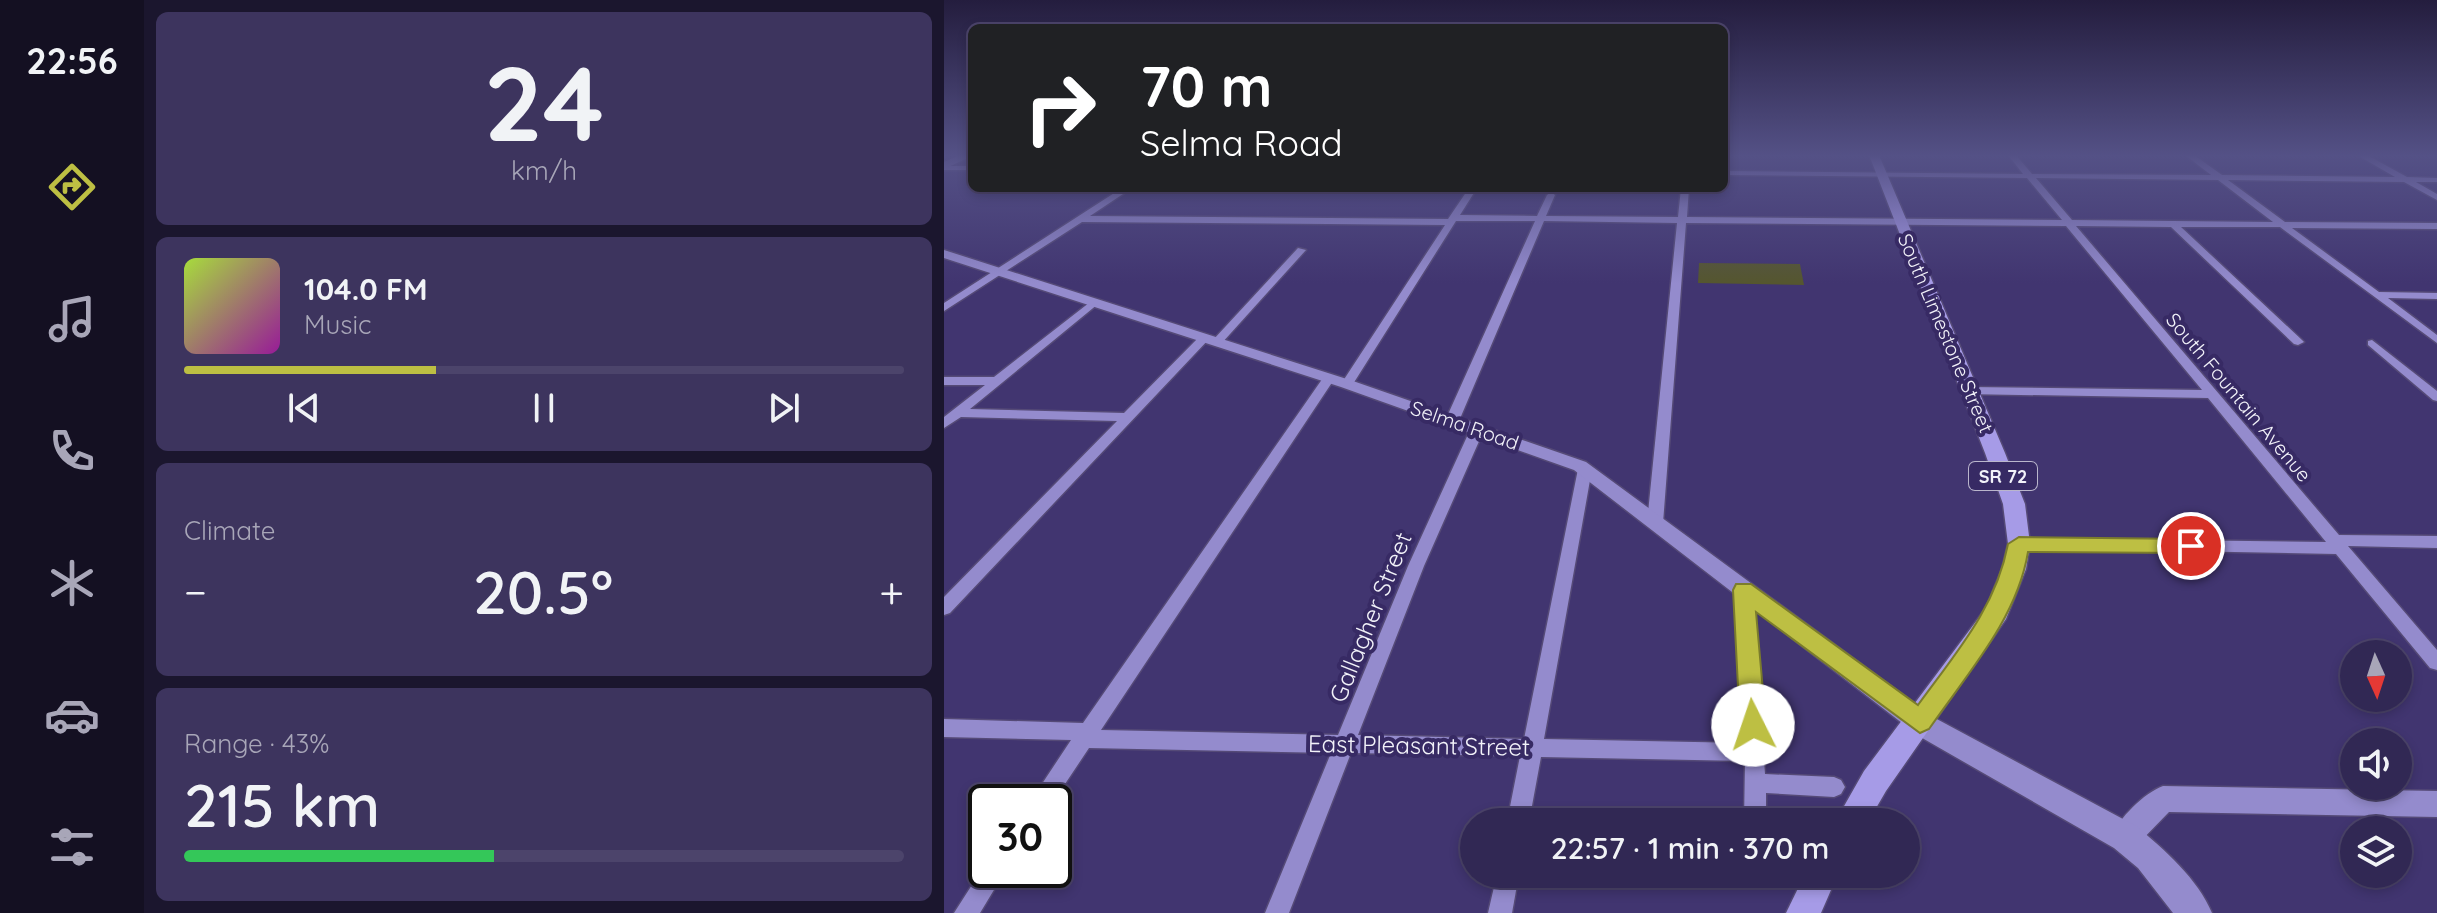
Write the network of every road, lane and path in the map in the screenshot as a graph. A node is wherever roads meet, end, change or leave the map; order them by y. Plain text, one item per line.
1 (1113, 198) edge
2 (1467, 198) edge
3 (1550, 198) edge
4 (1684, 198) edge
5 (1890, 198) edge
6 (2047, 198) edge
7 (2246, 198) edge
8 (1683, 218) junction
9 (1080, 219) junction
10 (1540, 219) junction
11 (1452, 220) junction
12 (1899, 220) junction
13 (2067, 222) junction
14 (2172, 223) junction
15 (2282, 225) junction
16 (2437, 226) edge
17 (1301, 250) dead end
18 (944, 254) edge
19 (999, 272) junction
20 (2376, 295) junction
21 (2437, 296) edge
22 (1094, 302) junction
23 (944, 308) edge
24 (1210, 340) junction
25 (2437, 340) edge
26 (2298, 342) dead end
27 (2372, 343) dead end
28 (1329, 378) junction
29 (944, 381) edge
30 (996, 381) junction
31 (1347, 384) junction
32 (1968, 391) junction
33 (2210, 394) junction
34 (2437, 397) edge
35 (957, 413) junction
36 (1128, 417) junction
37 (1452, 421) junction
38 (944, 424) edge
39 (1477, 430) junction
40 (1585, 469) junction
41 (1655, 523) junction
42 (2437, 542) edge
43 (2019, 544) junction
44 (2337, 544) junction
45 (1744, 590) junction
46 (944, 608) edge
47 (2437, 663) edge
48 (1920, 722) junction
49 (944, 728) edge
50 (1086, 736) junction
51 (1345, 744) junction
52 (1533, 747) junction
53 (1755, 752) junction
54 (1755, 783) junction
55 (1053, 784) edge
56 (1834, 787) dead end
57 (2437, 804) edge
58 (1521, 808) edge
59 (1755, 808) edge
60 (1859, 808) edge
61 (2125, 837) junction
62 (983, 888) edge
63 (1505, 888) edge
64 (1815, 888) edge
65 (966, 913) edge
66 (1277, 913) edge
67 (1500, 913) edge
68 (1803, 913) edge
69 (2195, 913) edge

1 - 9 street
2 - 11 street
3 - 10 street
4 - 8 street
5 - 12 main road, South Limestone Street / SR 72
6 - 13 street, South Fountain Avenue
7 - 15 street
8 - 10 street
8 - 12 street
8 - 41 street
9 - 11 street
9 - 19 street
10 - 11 street
10 - 37 street
11 - 31 street
12 - 13 street
12 - 32 main road, South Limestone Street / SR 72
13 - 14 street
13 - 33 street, South Fountain Avenue
14 - 15 street
14 - 26 street
15 - 16 street
15 - 20 street
17 - 24 street
18 - 19 street, Selma Road
19 - 22 street, Selma Road
19 - 23 street
20 - 21 street
20 - 25 street
22 - 24 street, Selma Road
22 - 30 street
24 - 28 street, Selma Road
24 - 36 street
27 - 34 street
28 - 31 street, Selma Road
28 - 50 street
29 - 30 street
30 - 35 street
31 - 37 street, Selma Road
32 - 33 street
32 - 43 main road, South Limestone Street / SR 72
33 - 44 street, South Fountain Avenue
35 - 36 street
35 - 38 street
36 - 46 street
37 - 39 street, Selma Road
39 - 40 street, Selma Road
39 - 51 street, Gallagher Street
40 - 41 street, Selma Road
40 - 52 street
41 - 45 street, Selma Road
42 - 44 street
43 - 44 street
43 - 48 main road, South Limestone Street / SR 72
44 - 47 street, South Fountain Avenue
45 - 48 street, Selma Road
45 - 53 street
48 - 60 main road, SR 72
48 - 61 main road
49 - 50 street, East Pleasant Street
50 - 51 street, East Pleasant Street
50 - 55 street
51 - 52 street, East Pleasant Street
51 - 66 street, Gallagher Street
52 - 53 street, East Pleasant Street
52 - 58 street
53 - 54 street
54 - 56 street
54 - 59 street
57 - 61 street
61 - 69 main road
62 - 65 street
63 - 67 street
64 - 68 main road

